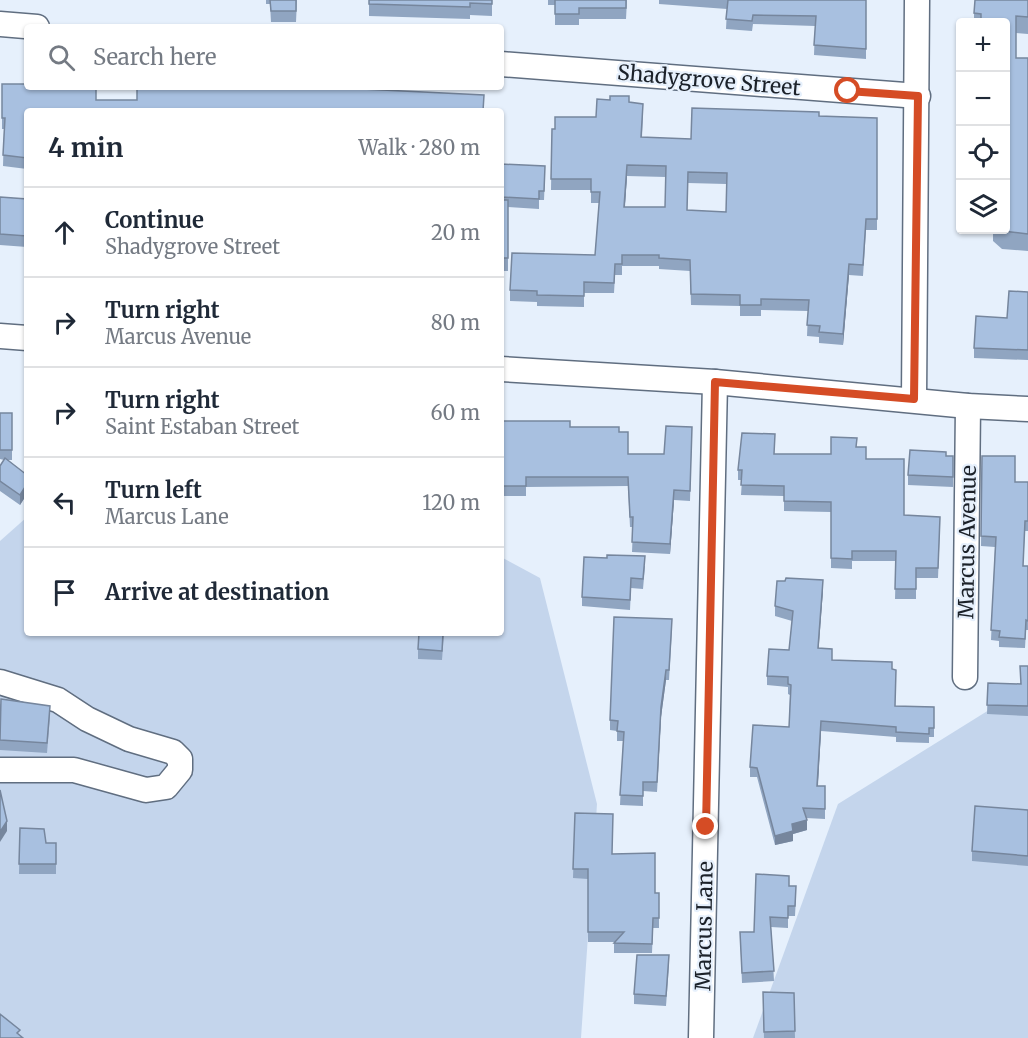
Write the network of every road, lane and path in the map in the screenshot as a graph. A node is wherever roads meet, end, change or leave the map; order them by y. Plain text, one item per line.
1 (917, 0) edge
2 (0, 24) edge
3 (24, 26) edge
4 (504, 64) edge
5 (918, 96) junction
6 (0, 336) edge
7 (24, 338) edge
8 (504, 369) edge
9 (715, 382) junction
10 (914, 399) junction
11 (968, 406) junction
12 (1028, 409) edge
13 (965, 677) dead end
14 (0, 682) edge
15 (0, 770) edge
16 (701, 1038) edge

1 - 5 street
2 - 3 street
4 - 5 street, Shadygrove Street
5 - 10 street
6 - 7 street
8 - 9 street
9 - 10 street
9 - 16 street, Marcus Lane
10 - 11 street
11 - 12 street
11 - 13 street, Marcus Avenue
14 - 15 street

